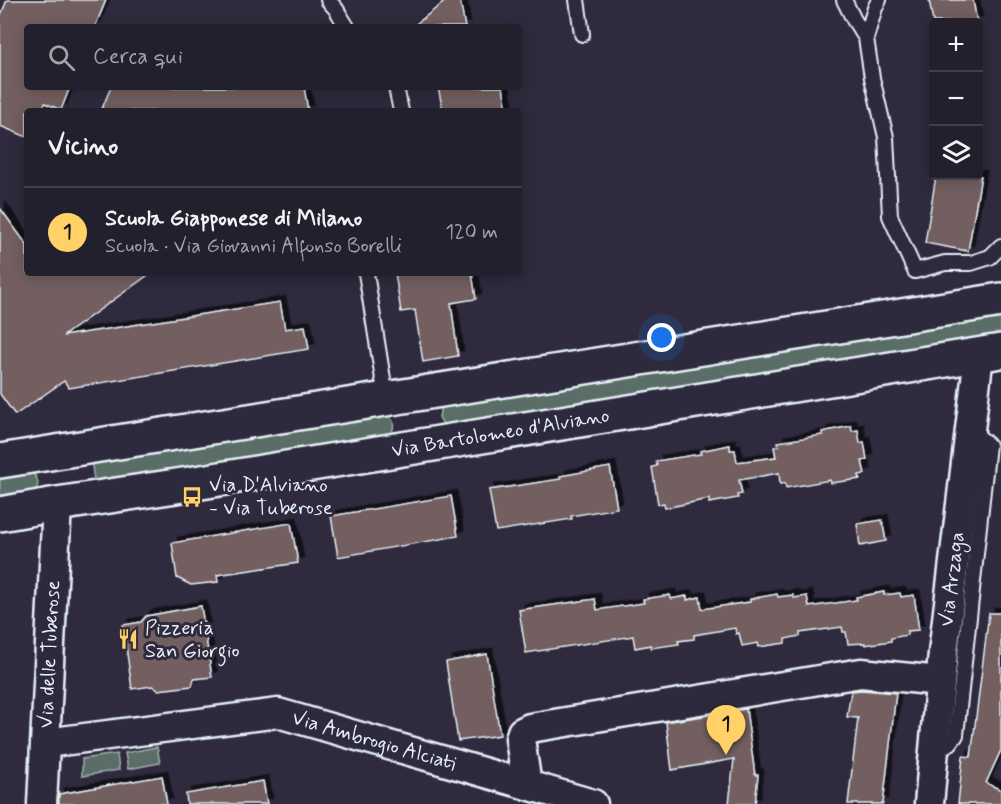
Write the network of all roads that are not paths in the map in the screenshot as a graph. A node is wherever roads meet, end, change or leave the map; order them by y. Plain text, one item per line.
1 (328, 0) edge
2 (577, 0) edge
3 (844, 0) edge
4 (879, 0) edge
5 (345, 24) edge
6 (582, 34) dead end
7 (866, 38) junction
8 (397, 90) edge
9 (400, 108) edge
10 (1001, 246) edge
11 (367, 276) edge
12 (1001, 300) edge
13 (990, 353) edge
14 (398, 397) junction
15 (971, 430) junction
16 (420, 446) junction
17 (50, 452) junction
18 (0, 461) edge
19 (57, 504) junction
20 (0, 514) edge
21 (940, 681) junction
22 (46, 743) junction
23 (934, 751) junction
24 (527, 785) junction
25 (42, 804) edge
26 (593, 804) edge
27 (929, 804) edge

1 - 5 lane
2 - 6 lane
3 - 7 lane
4 - 7 lane
7 - 10 lane
8 - 9 lane
11 - 14 lane
12 - 14 main road
13 - 15 street, Via Arzaga
13 - 16 main road, Via Bartolomeo d'Alviano
14 - 16 main road
14 - 17 main road
15 - 21 street, Via Arzaga
15 - 23 lane
16 - 19 main road, Via Bartolomeo d'Alviano
17 - 18 main road
17 - 19 main road
19 - 20 main road, Via Bartolomeo d'Alviano
19 - 22 street, Via delle Tuberose
21 - 23 street, Via Arzaga
21 - 24 street
22 - 24 street, Via Ambrogio Alciati
22 - 25 street, Via delle Tuberose
23 - 27 street, Via Arzaga
24 - 26 street, Via Ambrogio Alciati

